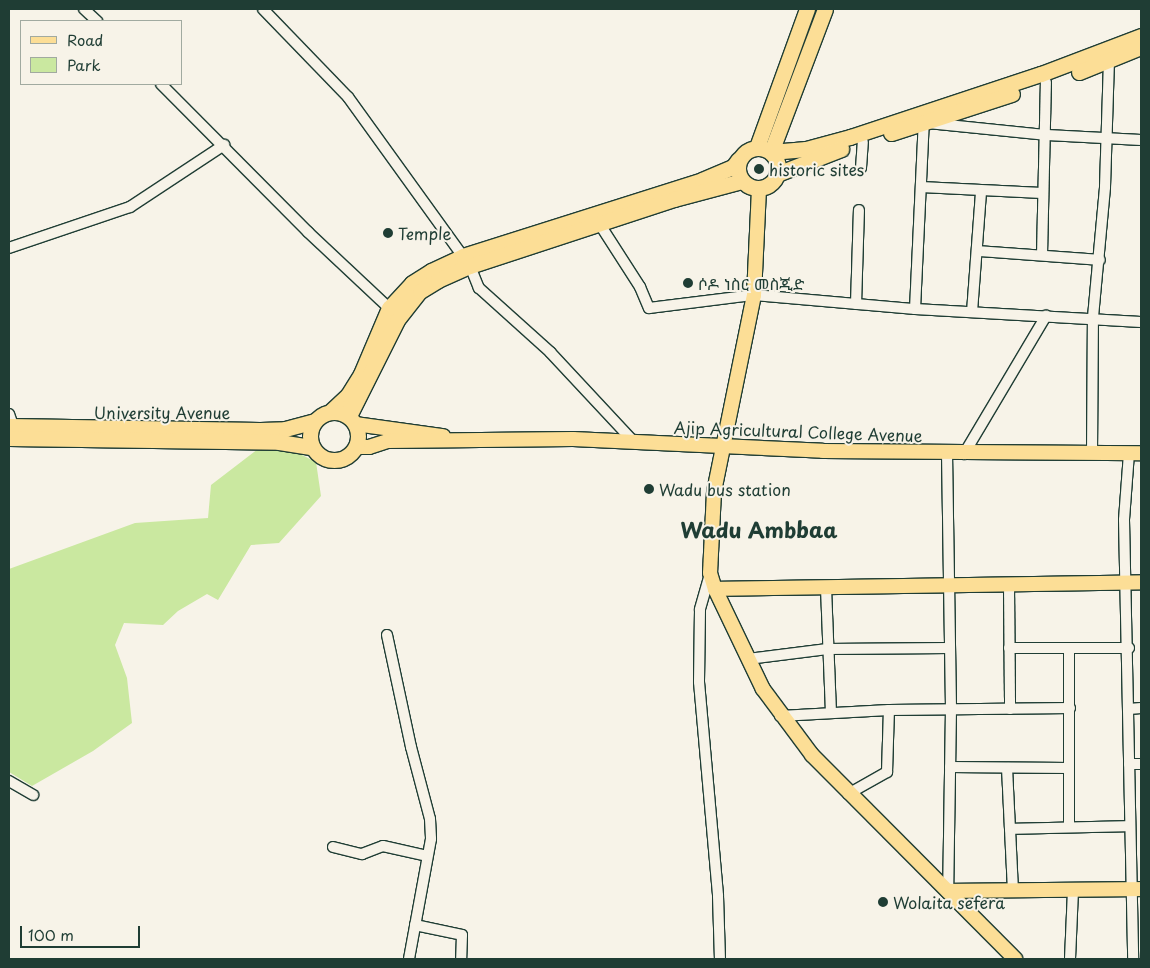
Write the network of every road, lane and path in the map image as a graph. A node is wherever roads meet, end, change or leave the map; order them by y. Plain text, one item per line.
1 (84, 9) edge
2 (263, 9) edge
3 (807, 9) edge
4 (825, 9) edge
5 (96, 20) edge
6 (1141, 36) edge
7 (1141, 47) edge
8 (1108, 63) junction
9 (1046, 82) junction
10 (162, 85) edge
11 (924, 118) junction
12 (1047, 135) junction
13 (1106, 139) junction
14 (1141, 140) edge
15 (863, 142) junction
16 (224, 144) junction
17 (764, 150) junction
18 (738, 160) junction
19 (861, 168) dead end
20 (777, 174) junction
21 (742, 181) junction
22 (922, 187) junction
23 (759, 189) junction
24 (981, 191) junction
25 (1042, 193) junction
26 (859, 210) dead end
27 (598, 221) junction
28 (9, 248) edge
29 (978, 251) junction
30 (1042, 255) junction
31 (1100, 260) junction
32 (466, 261) junction
33 (754, 295) junction
34 (856, 304) junction
35 (389, 308) junction
36 (915, 309) junction
37 (972, 312) junction
38 (1046, 316) junction
39 (1093, 318) junction
40 (1141, 322) edge
41 (331, 412) junction
42 (352, 420) junction
43 (314, 421) junction
44 (11, 429) edge
45 (453, 440) junction
46 (635, 443) junction
47 (311, 447) junction
48 (356, 447) junction
49 (725, 448) junction
50 (947, 453) junction
51 (1092, 453) junction
52 (1135, 453) edge
53 (964, 454) junction
54 (710, 573) junction
55 (1127, 582) junction
56 (1141, 582) edge
57 (949, 586) junction
58 (1009, 586) junction
59 (826, 588) junction
60 (715, 589) junction
61 (387, 635) dead end
62 (949, 648) junction
63 (1009, 648) junction
64 (1069, 648) junction
65 (1128, 648) junction
66 (827, 649) junction
67 (748, 659) junction
68 (1070, 708) junction
69 (1141, 708) edge
70 (951, 709) junction
71 (1010, 709) junction
72 (1130, 709) junction
73 (889, 710) junction
74 (831, 712) junction
75 (780, 716) junction
76 (1129, 764) junction
77 (1141, 764) edge
78 (950, 767) junction
79 (1007, 768) junction
80 (1068, 768) junction
81 (9, 781) edge
82 (848, 794) junction
83 (33, 796) dead end
84 (1130, 826) junction
85 (1069, 827) junction
86 (1010, 829) junction
87 (333, 847) dead end
88 (427, 856) junction
89 (1073, 888) junction
90 (1013, 889) junction
91 (1136, 889) edge
92 (948, 891) junction
93 (415, 925) junction
94 (1135, 952) edge
95 (409, 959) edge
96 (461, 959) edge
97 (720, 959) edge
98 (1016, 959) edge
99 (1070, 959) edge

1 - 5 street
2 - 32 street
3 - 17 highway
4 - 17 highway
6 - 11 highway
7 - 8 highway
8 - 9 highway
8 - 13 street
9 - 11 highway
9 - 12 street
10 - 16 street
11 - 12 street
11 - 15 highway
11 - 17 highway
11 - 22 street
12 - 13 street
12 - 25 street
13 - 14 street
13 - 31 street
15 - 19 street
15 - 20 highway
16 - 28 street
16 - 35 street
17 - 18 highway
17 - 20 highway
18 - 21 highway
18 - 27 highway
20 - 23 highway
21 - 23 highway
21 - 27 highway
22 - 24 street
22 - 36 street
23 - 33 main road
24 - 25 street
24 - 29 street
25 - 30 street
26 - 34 street
27 - 32 highway
27 - 33 street
29 - 30 street
29 - 37 street
30 - 31 street
31 - 39 street
32 - 35 highway
32 - 42 highway
32 - 46 street
33 - 34 street
33 - 49 main road
34 - 36 street
35 - 41 highway
36 - 37 street
37 - 38 street
38 - 39 street
38 - 53 street
39 - 40 street
39 - 51 street
41 - 42 highway
41 - 43 highway
42 - 45 main road
42 - 48 highway
43 - 44 highway, University Avenue
43 - 47 highway
44 - 47 highway, University Avenue
45 - 46 main road, Ajip Agricultural College Avenue
45 - 48 main road
46 - 49 main road, Ajip Agricultural College Avenue
47 - 48 highway
49 - 50 main road, Ajip Agricultural College Avenue
49 - 54 main road
50 - 53 main road, Ajip Agricultural College Avenue
50 - 57 street
51 - 52 main road, Ajip Agricultural College Avenue
51 - 53 main road, Ajip Agricultural College Avenue
52 - 55 street
54 - 60 main road
54 - 97 street
55 - 56 main road
55 - 58 main road
55 - 65 street
57 - 58 main road
57 - 59 main road
57 - 62 street
58 - 63 street
59 - 60 main road
59 - 66 street
60 - 67 main road
61 - 88 street
62 - 66 street
62 - 70 street
63 - 64 street
63 - 71 street
64 - 65 street
64 - 68 street
65 - 72 street
66 - 67 street
66 - 74 street
67 - 75 main road
68 - 71 street
68 - 80 street
69 - 72 street
70 - 71 street
70 - 73 street
70 - 78 street
72 - 76 street
73 - 74 street
73 - 82 street
74 - 75 street
75 - 82 main road
76 - 77 street
76 - 84 street
78 - 79 street
78 - 92 street
79 - 80 street
79 - 86 street
80 - 85 street
81 - 83 street
82 - 92 main road
84 - 85 street
84 - 91 street
85 - 86 street
86 - 90 street
87 - 88 street
88 - 93 street
89 - 90 main road
89 - 91 main road
89 - 99 street
90 - 92 main road
91 - 94 street
92 - 98 main road
93 - 95 street
93 - 96 street

